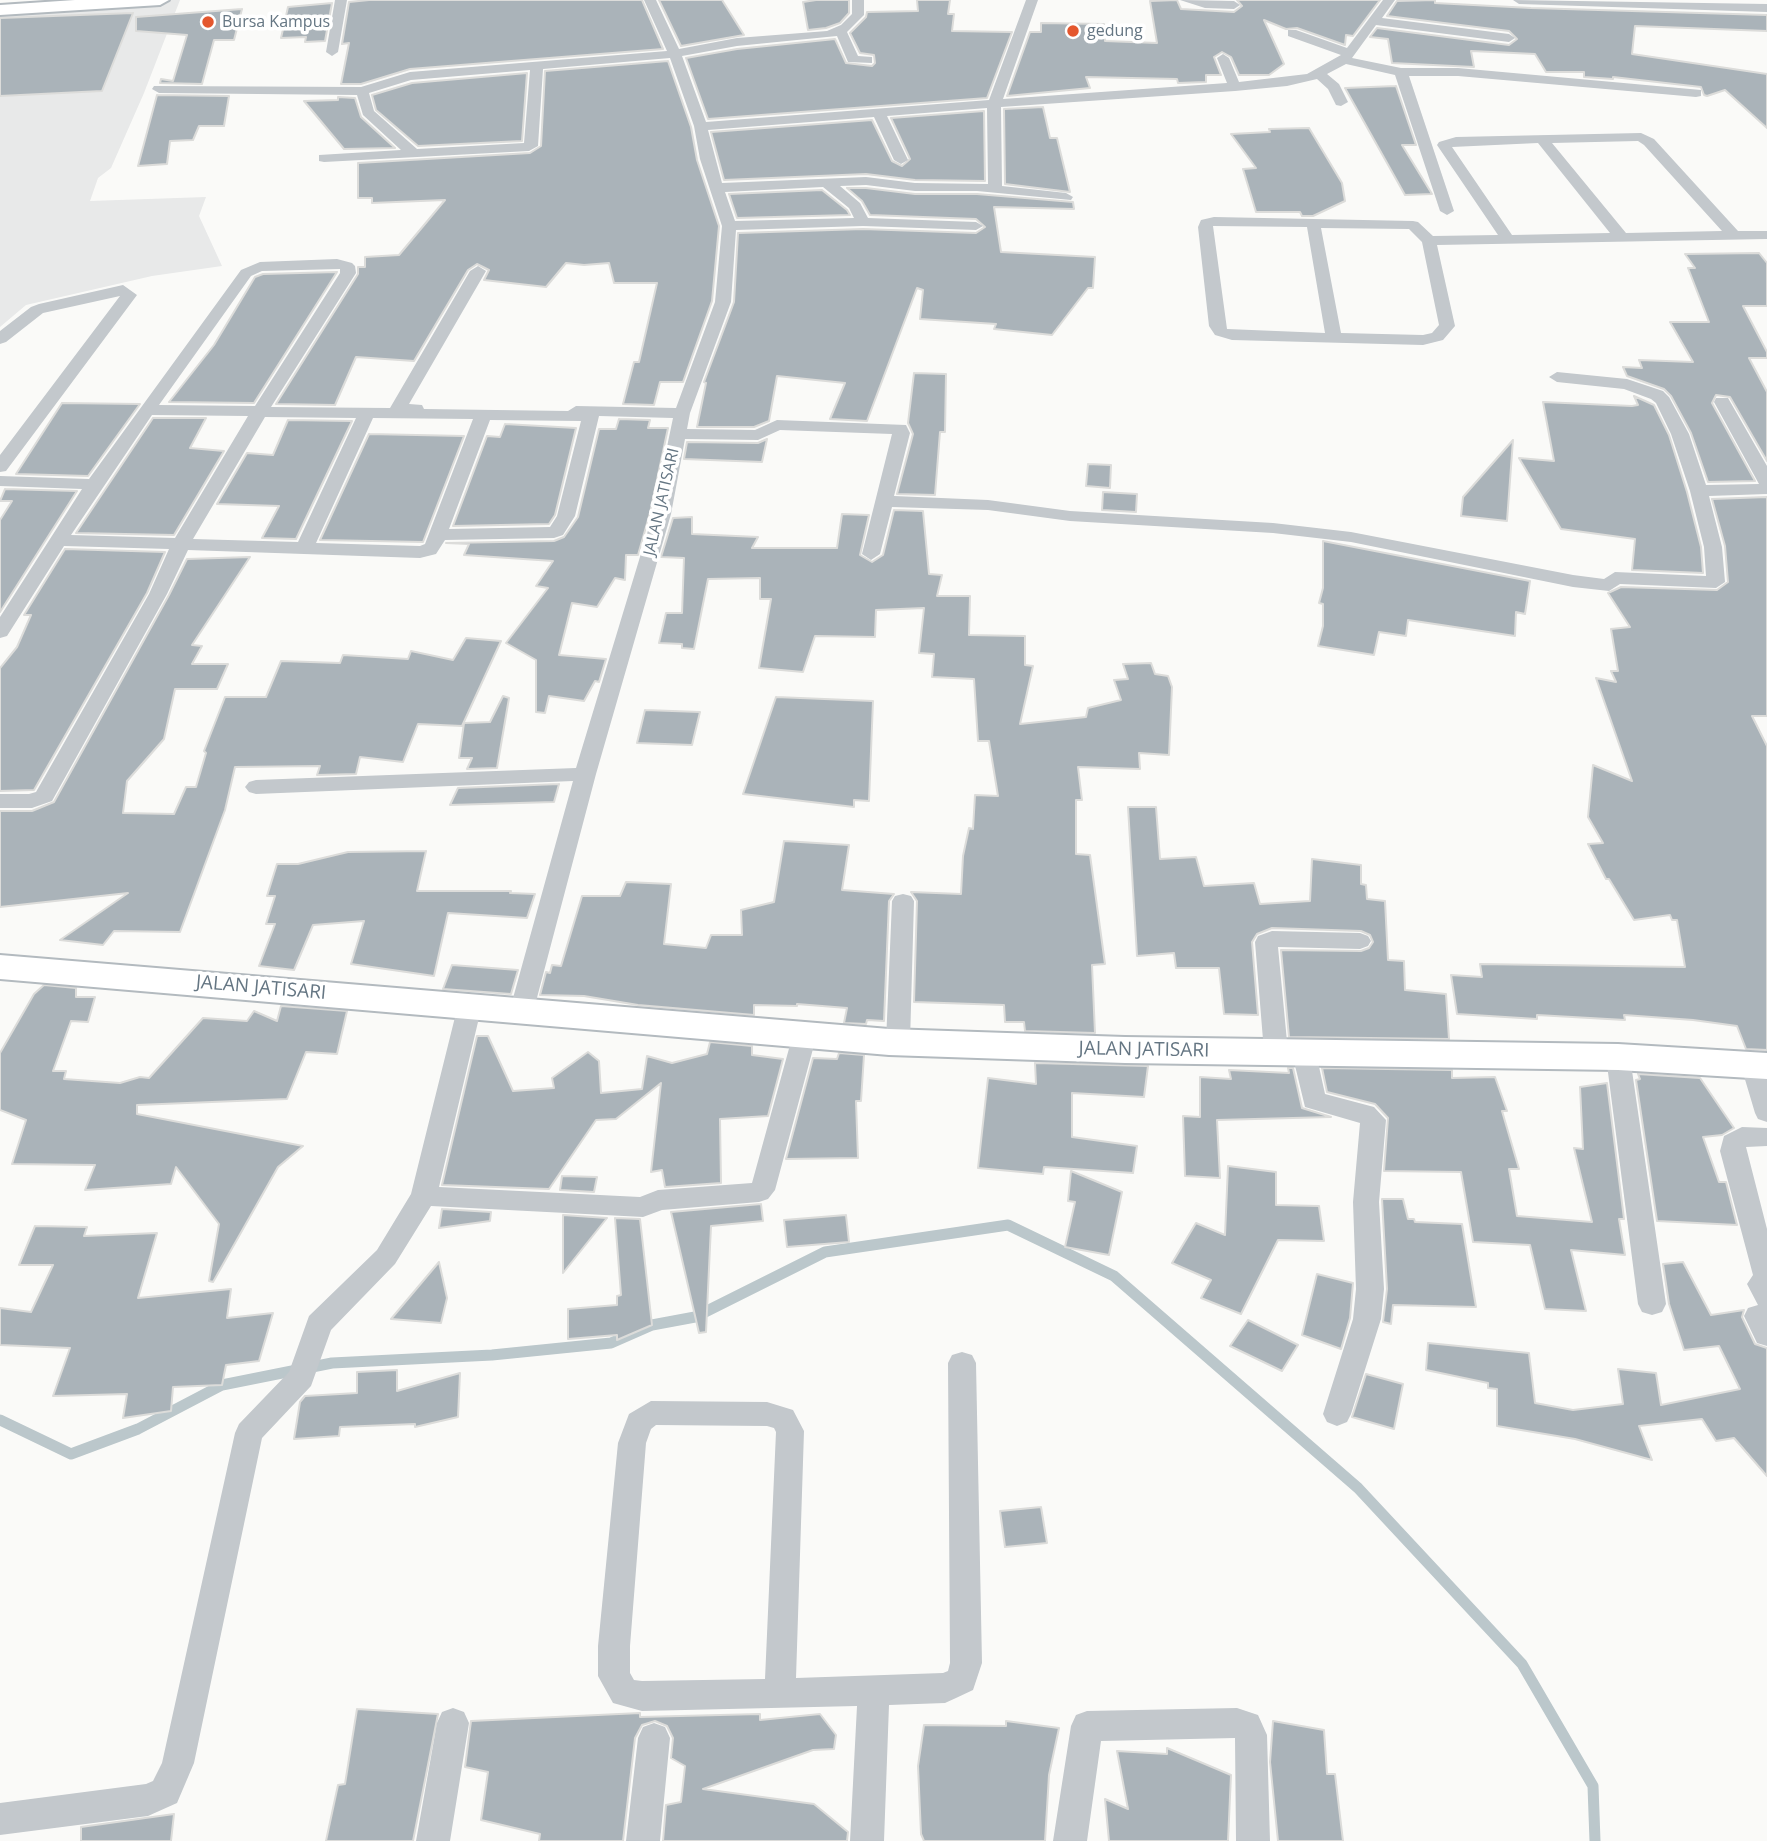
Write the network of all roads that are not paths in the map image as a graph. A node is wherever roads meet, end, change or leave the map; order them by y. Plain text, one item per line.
1 (160, 0) edge
2 (341, 0) edge
3 (650, 0) edge
4 (858, 0) edge
5 (1032, 0) edge
6 (1186, 0) edge
7 (1389, 0) edge
8 (1519, 0) edge
9 (1577, 1) edge
10 (1726, 3) edge
11 (1234, 5) dead end
12 (1767, 8) edge
13 (0, 10) edge
14 (1373, 21) junction
15 (839, 30) junction
16 (1292, 33) dead end
17 (1509, 38) dead end
18 (332, 52) dead end
19 (675, 54) junction
20 (1346, 57) junction
21 (1223, 58) dead end
22 (867, 60) dead end
23 (537, 64) junction
24 (1401, 72) junction
25 (1318, 74) junction
26 (1235, 87) junction
27 (159, 89) dead end
28 (362, 91) junction
29 (1696, 93) dead end
30 (1341, 102) dead end
31 (994, 106) junction
32 (879, 114) junction
33 (701, 126) junction
34 (1541, 138) junction
35 (413, 153) junction
36 (324, 158) dead end
37 (901, 160) dead end
38 (827, 183) junction
39 (716, 188) junction
40 (995, 189) junction
41 (1066, 197) dead end
42 (1447, 211) dead end
43 (863, 222) junction
44 (1313, 222) junction
45 (729, 226) junction
46 (976, 226) dead end
47 (1767, 235) edge
48 (1734, 236) junction
49 (1622, 238) junction
50 (1429, 241) junction
51 (1509, 241) junction
52 (478, 271) dead end
53 (37, 310) junction
54 (116, 314) junction
55 (1334, 336) junction
56 (0, 340) edge
57 (1557, 377) dead end
58 (1722, 402) dead end
59 (145, 410) junction
60 (261, 411) junction
61 (367, 413) junction
62 (681, 413) junction
63 (483, 415) junction
64 (677, 434) junction
65 (0, 467) edge
66 (0, 481) edge
67 (1767, 482) edge
68 (94, 484) junction
69 (1767, 489) edge
70 (1699, 491) junction
71 (882, 501) junction
72 (438, 535) junction
73 (56, 540) junction
74 (181, 544) junction
75 (304, 549) junction
76 (871, 554) dead end
77 (0, 632) edge
78 (585, 774) junction
79 (256, 787) dead end
80 (0, 801) edge
81 (903, 901) dead end
82 (1360, 941) dead end
83 (0, 967) edge
84 (470, 1005) junction
85 (522, 1009) junction
86 (805, 1034) junction
87 (898, 1042) junction
88 (1290, 1053) junction
89 (1618, 1057) junction
90 (1760, 1066) edge
91 (1767, 1113) edge
92 (1767, 1137) edge
93 (424, 1196) junction
94 (1767, 1297) edge
95 (1652, 1304) dead end
96 (1767, 1314) edge
97 (1767, 1335) edge
98 (962, 1363) dead end
99 (1338, 1414) dead end
100 (874, 1691) junction
101 (780, 1692) junction
102 (453, 1723) dead end
103 (654, 1738) dead end
104 (0, 1819) edge
105 (433, 1841) edge
106 (643, 1841) edge
107 (867, 1841) edge
108 (1070, 1841) edge
109 (1252, 1841) edge

1 - 13 street
2 - 18 street
3 - 19 street, JALAN JATISARI
4 - 15 street
5 - 31 street
6 - 11 street
7 - 14 street
8 - 9 street
9 - 10 street
10 - 12 street
14 - 17 street
14 - 20 street
15 - 19 street
15 - 22 street
16 - 20 street
19 - 23 street
19 - 33 street, JALAN JATISARI
20 - 24 street
20 - 25 street
21 - 26 street
23 - 28 street
23 - 35 street
24 - 29 street
24 - 42 street
25 - 26 street
25 - 30 street
26 - 31 street
27 - 28 street
28 - 35 street
31 - 32 street
31 - 40 street
32 - 33 street
32 - 37 street
33 - 39 street, JALAN JATISARI
34 - 48 street
34 - 49 street
34 - 51 street
35 - 36 street
38 - 39 street
38 - 40 street
38 - 43 street
39 - 45 street, JALAN JATISARI
40 - 41 street
43 - 45 street
43 - 46 street
44 - 50 street
44 - 55 street
44 - 55 street
45 - 62 street, JALAN JATISARI
47 - 48 street
48 - 49 street
49 - 51 street
50 - 51 street
50 - 55 street
52 - 62 street
53 - 54 street
53 - 54 street
53 - 56 street
54 - 65 street
57 - 70 street
58 - 67 street
59 - 60 street
59 - 60 street
59 - 68 street
60 - 61 street
60 - 74 street
61 - 63 street
61 - 75 street
62 - 64 street, JALAN JATISARI
63 - 72 street
63 - 72 street
64 - 71 street
64 - 78 street, JALAN JATISARI
66 - 68 street
68 - 73 street
69 - 70 street
70 - 71 street
71 - 76 street
72 - 75 street
73 - 74 street
73 - 77 street
74 - 75 street
74 - 80 street
78 - 79 street
78 - 85 street, JALAN JATISARI
81 - 87 street
82 - 88 street
83 - 84 street, JALAN JATISARI
84 - 85 street, JALAN JATISARI
84 - 93 street
85 - 86 street, JALAN JATISARI
86 - 87 street, JALAN JATISARI
86 - 93 street
87 - 88 street, JALAN JATISARI
88 - 89 street, JALAN JATISARI
88 - 99 street
89 - 90 street, JALAN JATISARI
89 - 95 street
90 - 91 street
92 - 94 street
93 - 104 street
96 - 97 street
98 - 100 street
100 - 101 street
100 - 107 street
101 - 101 street
102 - 105 street
103 - 106 street
108 - 109 street

